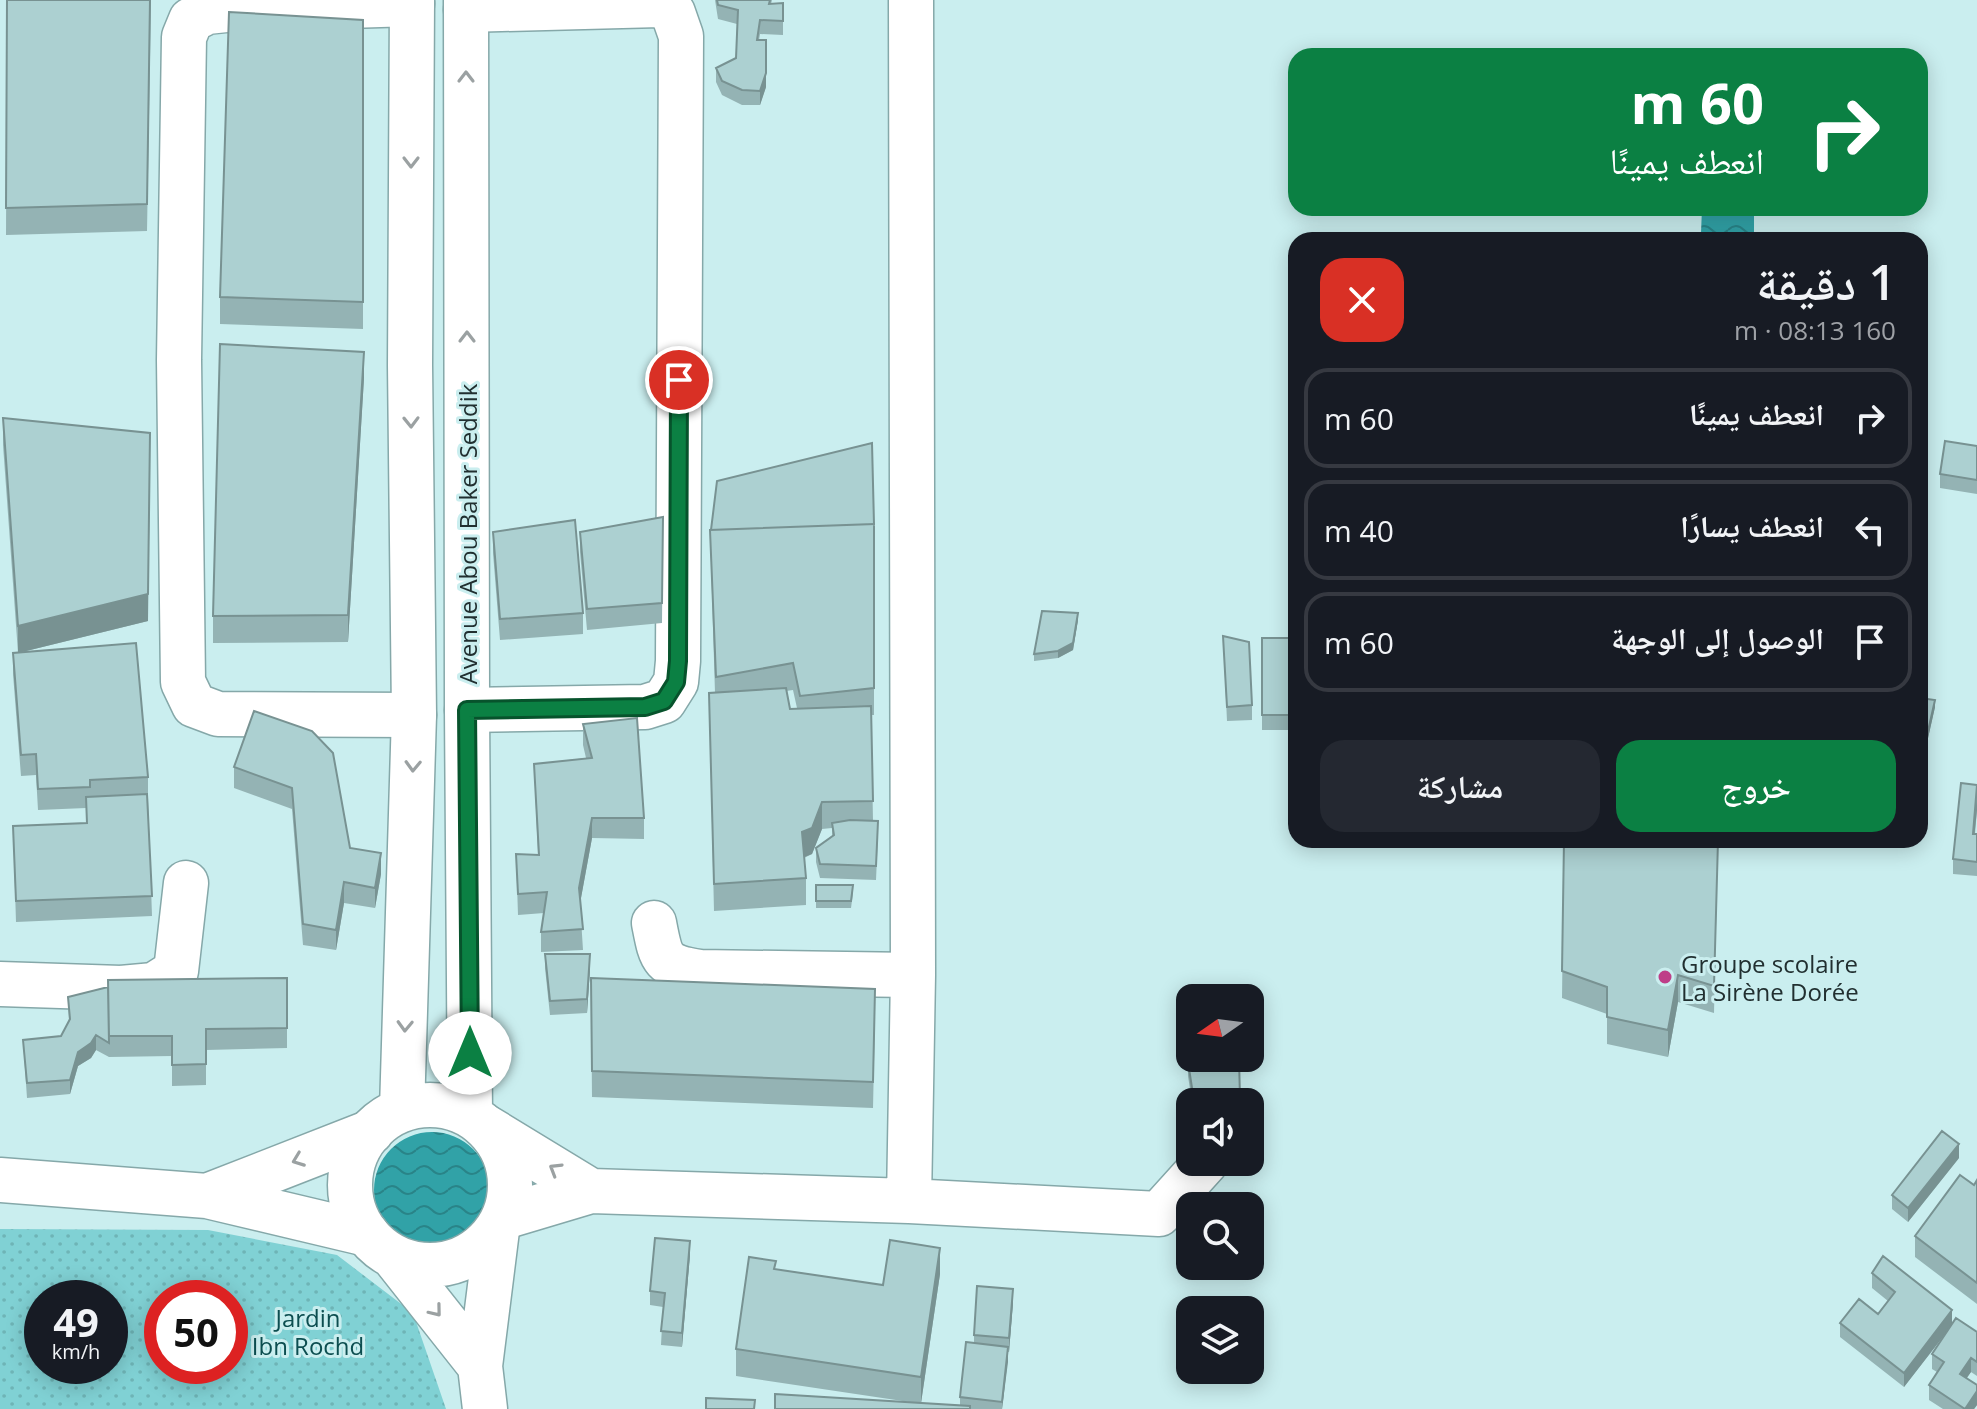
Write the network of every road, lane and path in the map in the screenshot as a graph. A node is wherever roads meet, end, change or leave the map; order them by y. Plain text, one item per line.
1 (911, 0) edge
2 (412, 2) edge
3 (466, 5) edge
4 (467, 710) junction
5 (414, 715) junction
6 (186, 883) dead end
7 (654, 923) dead end
8 (913, 975) junction
9 (0, 984) edge
10 (386, 1121) junction
11 (478, 1121) junction
12 (1193, 1176) edge
13 (0, 1180) edge
14 (591, 1191) junction
15 (207, 1196) junction
16 (909, 1201) junction
17 (501, 1224) junction
18 (380, 1245) junction
19 (480, 1366) junction
20 (485, 1409) edge

1 - 8 street
2 -> 5 street
2 - 5 street
4 -> 3 street, Avenue Abou Baker Seddik
3 - 4 street
4 - 11 street, Avenue Abou Baker Seddik
5 -> 10 street
6 - 9 street
7 - 8 street
8 - 16 street
10 - 11 street
10 -> 15 street
10 - 18 street
14 -> 11 street
11 - 17 street
12 - 16 street
13 - 15 street
14 - 16 street
14 - 17 street
15 - 18 street
17 - 18 street
17 - 19 street
18 -> 19 street
19 - 20 street

